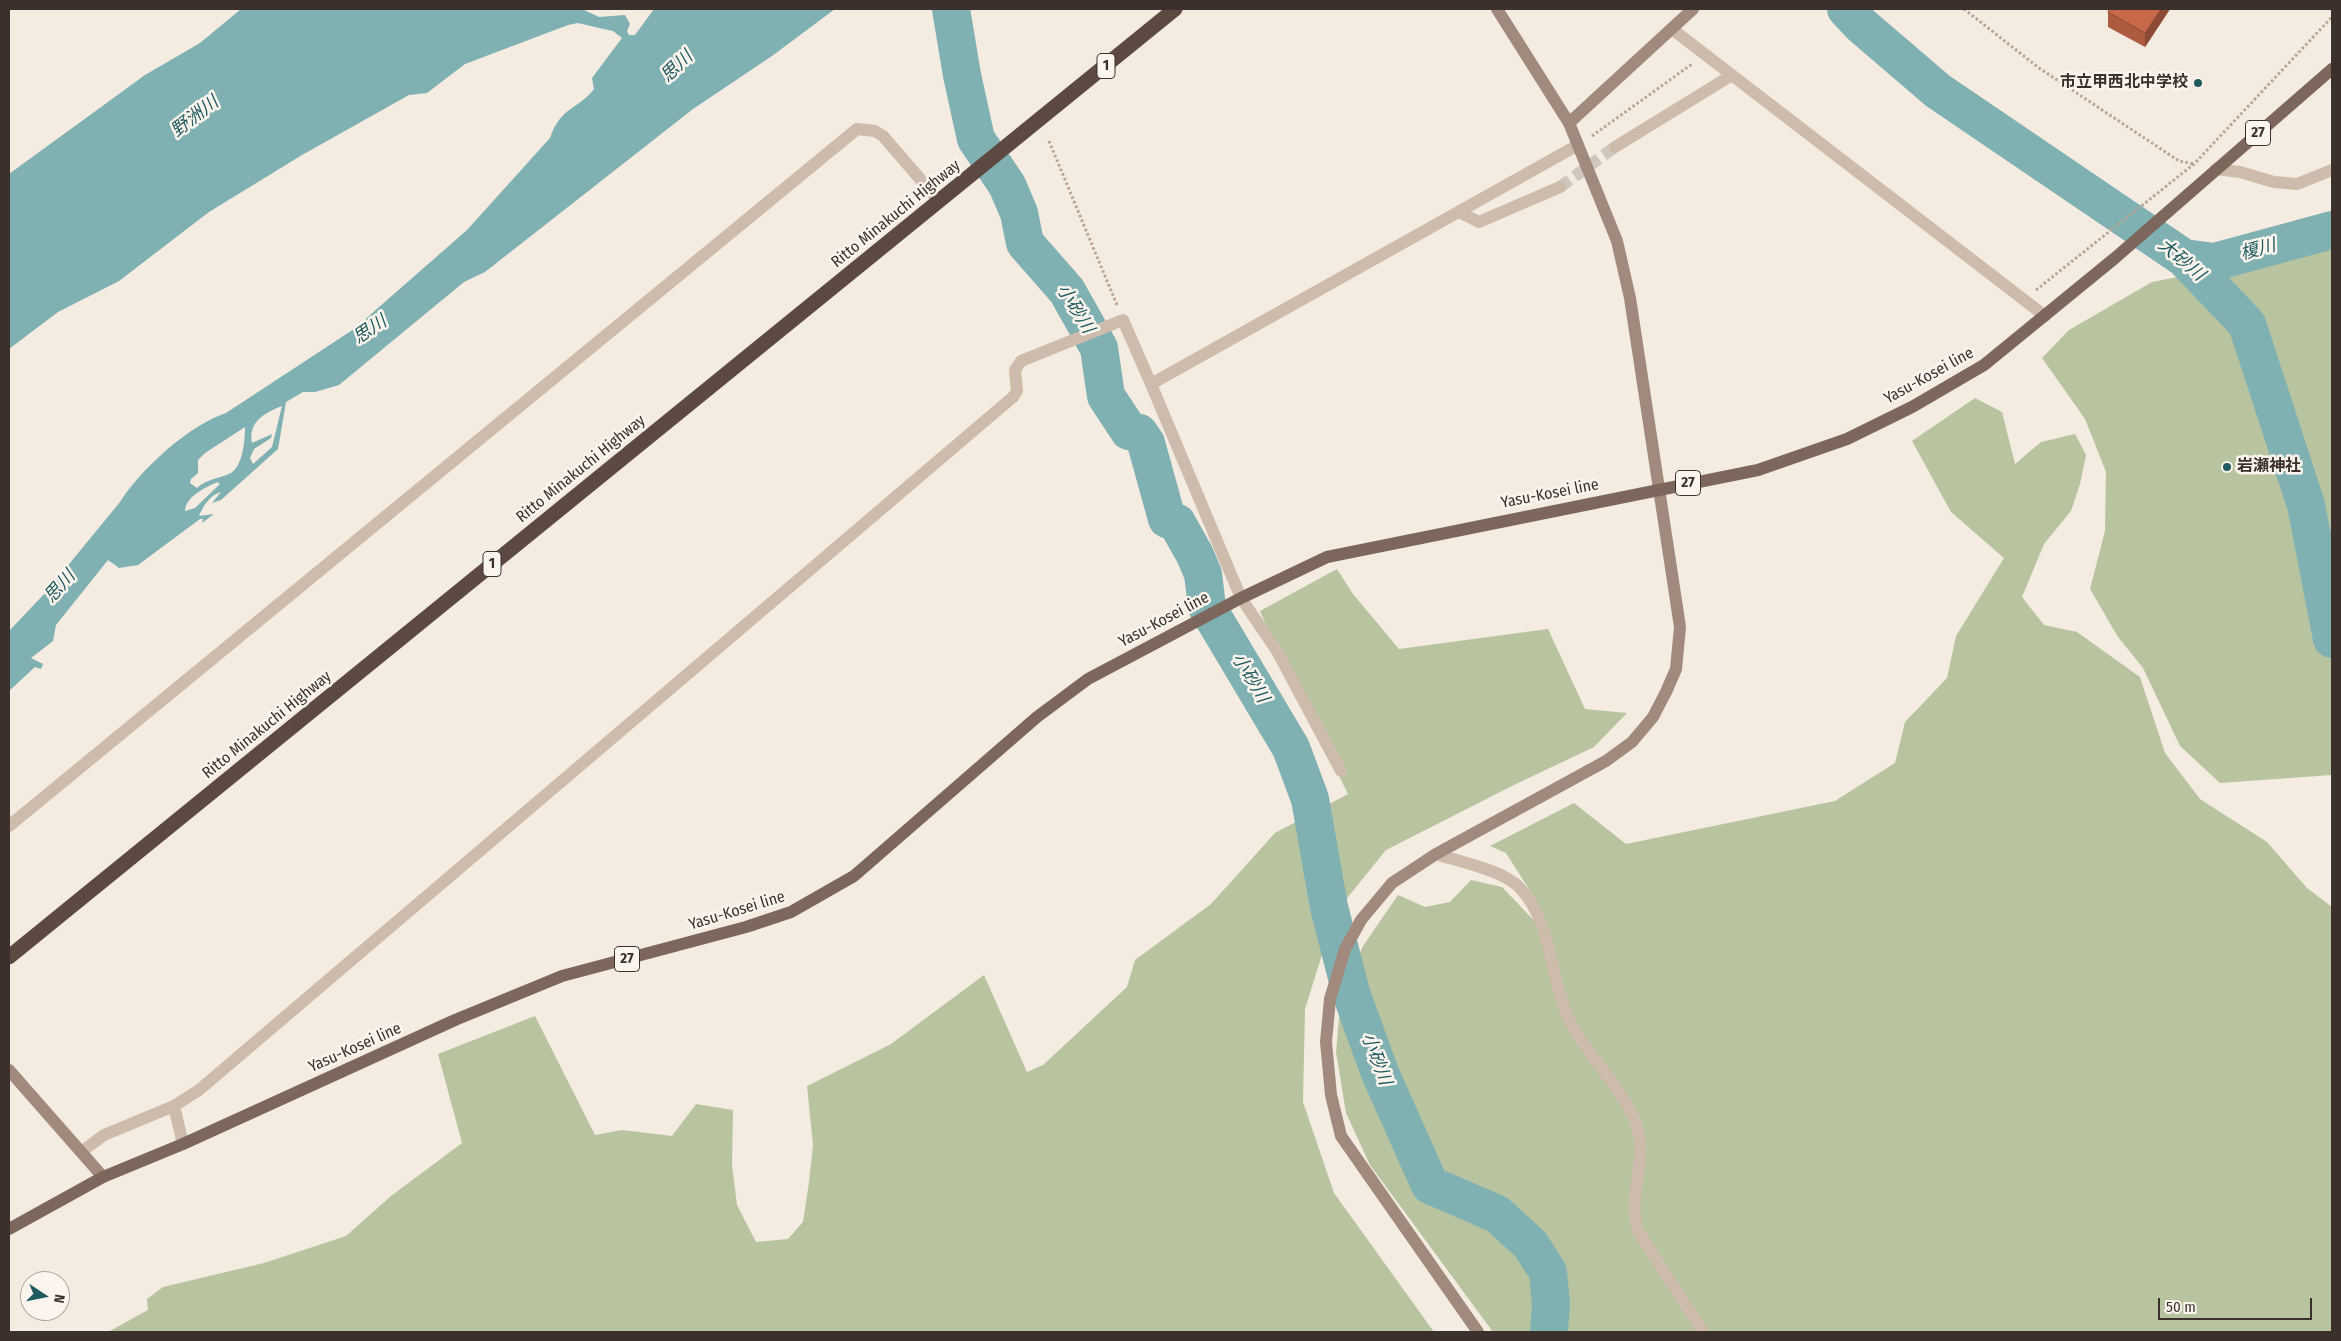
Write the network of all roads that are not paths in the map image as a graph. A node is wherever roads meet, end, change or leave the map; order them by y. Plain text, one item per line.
1 (1175, 9) edge
2 (1497, 9) edge
3 (1693, 9) edge
4 (1672, 29) junction
5 (2332, 69) edge
6 (1732, 75) junction
7 (1569, 123) junction
8 (1578, 145) junction
9 (1615, 147) tunnel mouth
10 (2216, 169) junction
11 (2332, 170) edge
12 (1560, 187) tunnel mouth
13 (939, 201) junction
14 (1459, 212) junction
15 (2044, 316) junction
16 (1151, 384) junction
17 (1659, 488) junction
18 (1241, 598) junction
19 (1341, 770) dead end
20 (9, 826) edge
21 (1436, 854) junction
22 (9, 957) edge
23 (9, 1070) edge
24 (174, 1106) junction
25 (184, 1144) junction
26 (81, 1152) junction
27 (103, 1177) junction
28 (9, 1229) edge
29 (1478, 1332) edge
30 (1703, 1332) edge

1 - 13 highway, Ritto Minakuchi Highway / 1
2 - 7 street
3 - 4 street
4 - 6 street
4 - 7 street
5 - 10 main road, Yasu-Kosei line / 27
6 - 9 street
6 - 15 street
7 - 8 street
8 - 14 street
8 - 17 street
10 - 11 street
10 - 15 main road, Yasu-Kosei line / 27
12 - 14 street
13 - 20 street
13 - 22 highway, Ritto Minakuchi Highway / 1
14 - 16 street
15 - 17 main road, Yasu-Kosei line / 27
16 - 18 street
16 - 24 street
17 - 18 main road, Yasu-Kosei line / 27
17 - 21 street
18 - 19 street
18 - 25 main road, Yasu-Kosei line / 27
21 - 29 street
21 - 30 street
23 - 26 street
24 - 25 street
24 - 26 street
25 - 27 main road, Yasu-Kosei line / 27
26 - 27 street
27 - 28 main road, Yasu-Kosei line / 27

